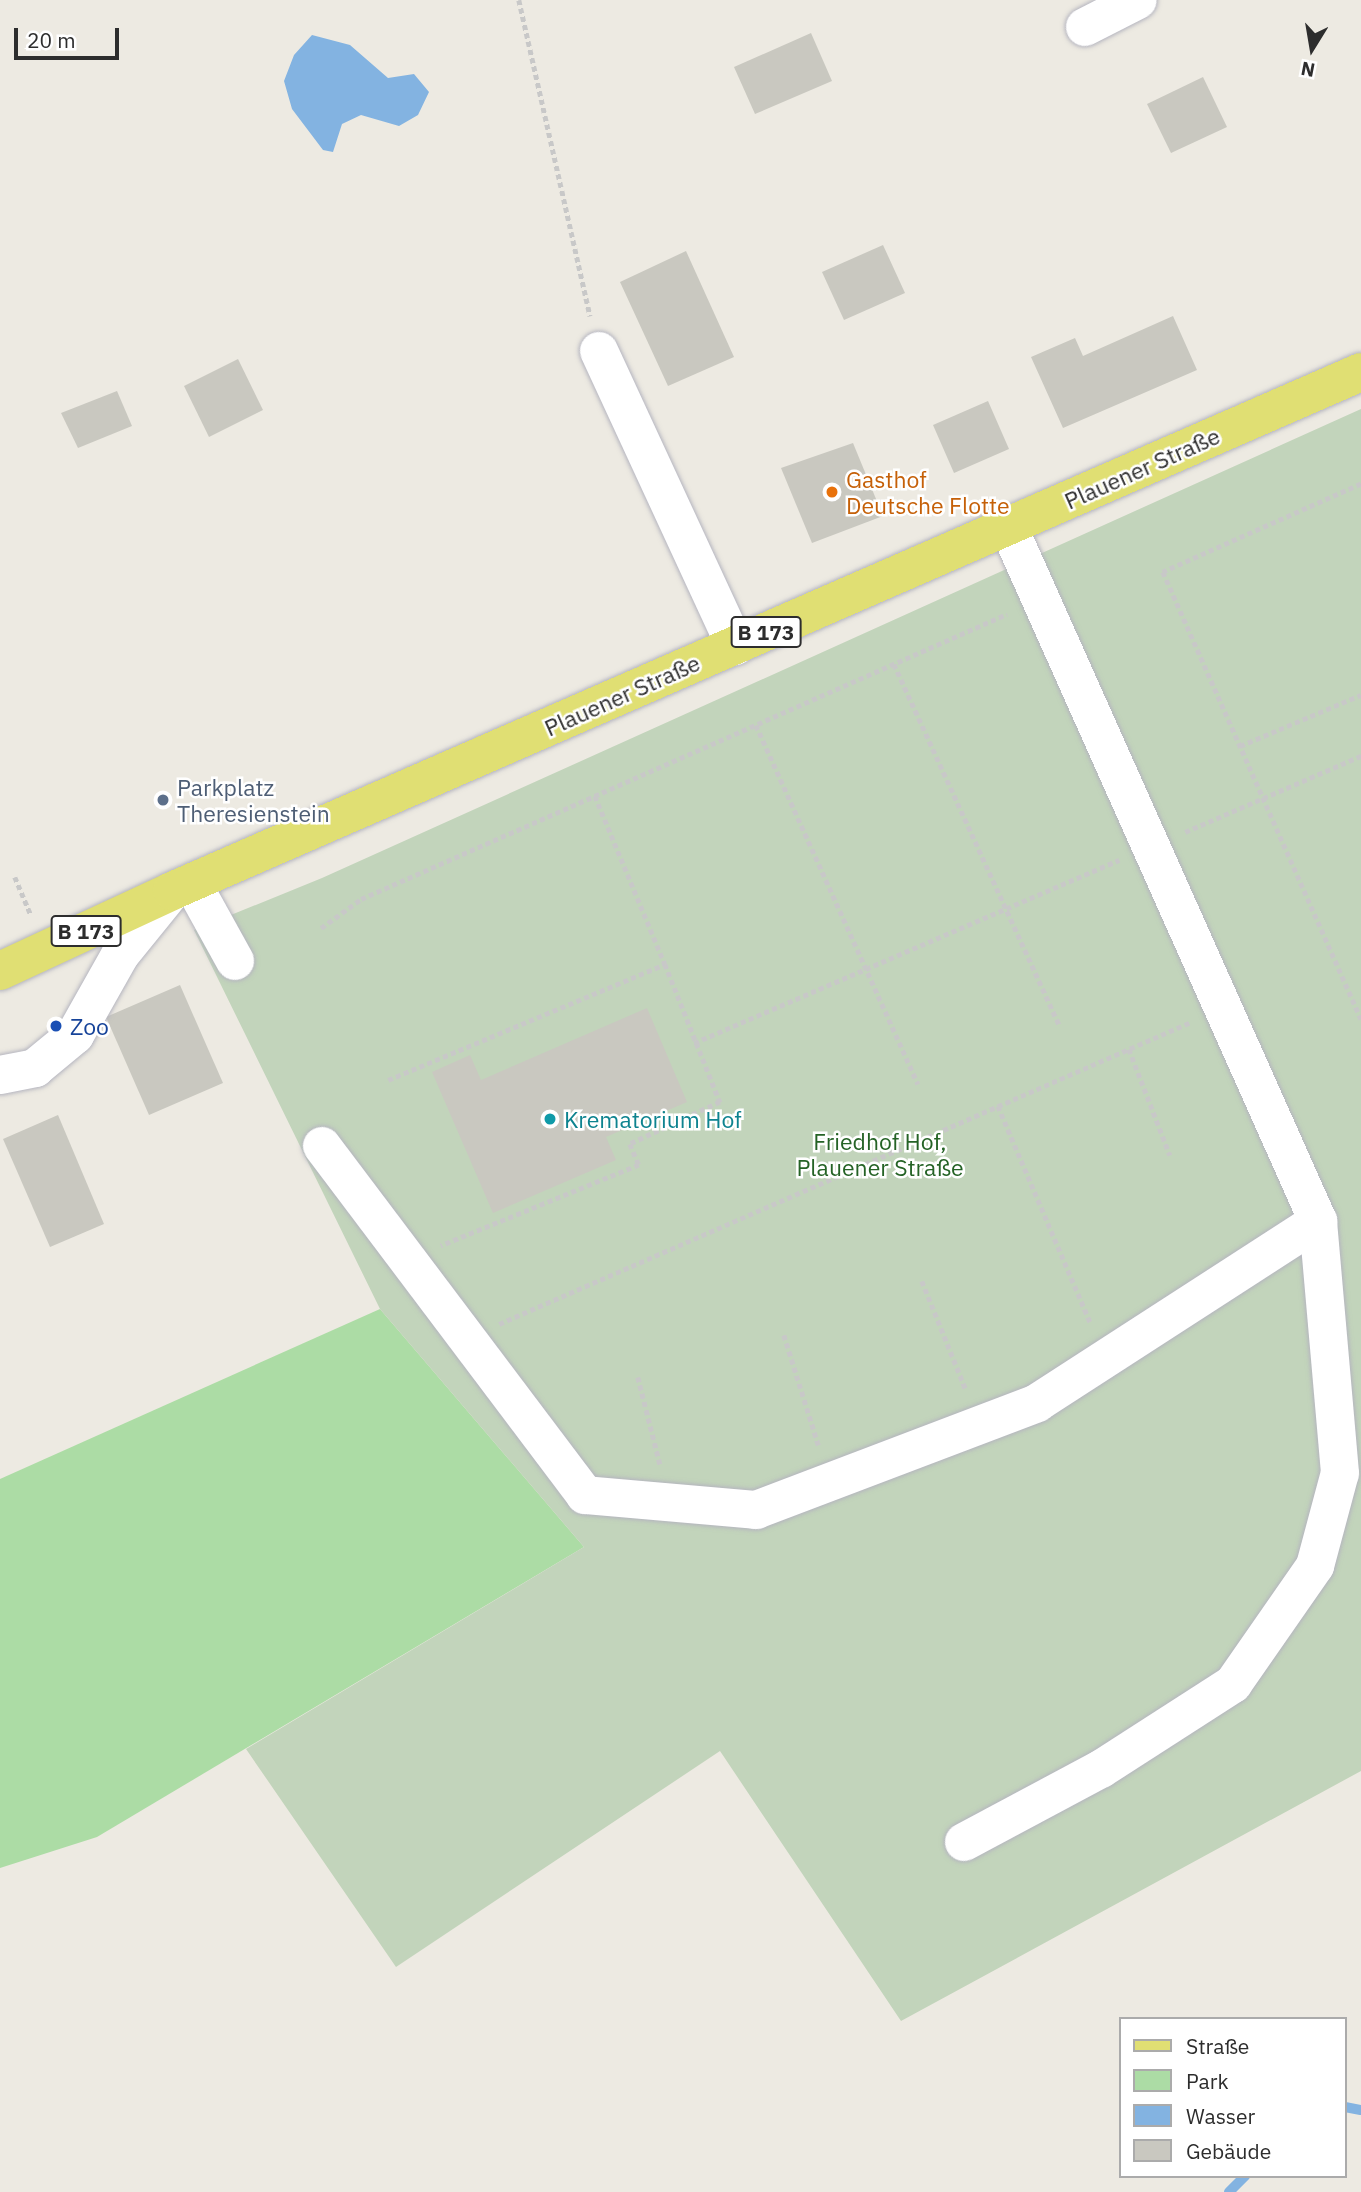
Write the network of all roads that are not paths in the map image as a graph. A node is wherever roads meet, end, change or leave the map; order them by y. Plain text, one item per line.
1 (1138, 0) edge
2 (1085, 27) dead end
3 (599, 351) road end
4 (1361, 372) edge
5 (1008, 526) junction
6 (735, 646) junction
7 (182, 887) junction
8 (235, 961) dead end
9 (0, 971) edge
10 (0, 1075) edge
11 (322, 1146) dead end
12 (1318, 1222) junction
13 (964, 1842) dead end

1 - 2 street
3 - 6 street
4 - 5 main road, Plauener Straße / B 173
5 - 6 main road, Plauener Straße / B 173
5 - 12 street
6 - 7 main road, Plauener Straße / B 173
7 - 8 street
7 - 9 main road, Plauener Straße / B 173
7 - 10 street
11 - 12 street
12 - 13 street

